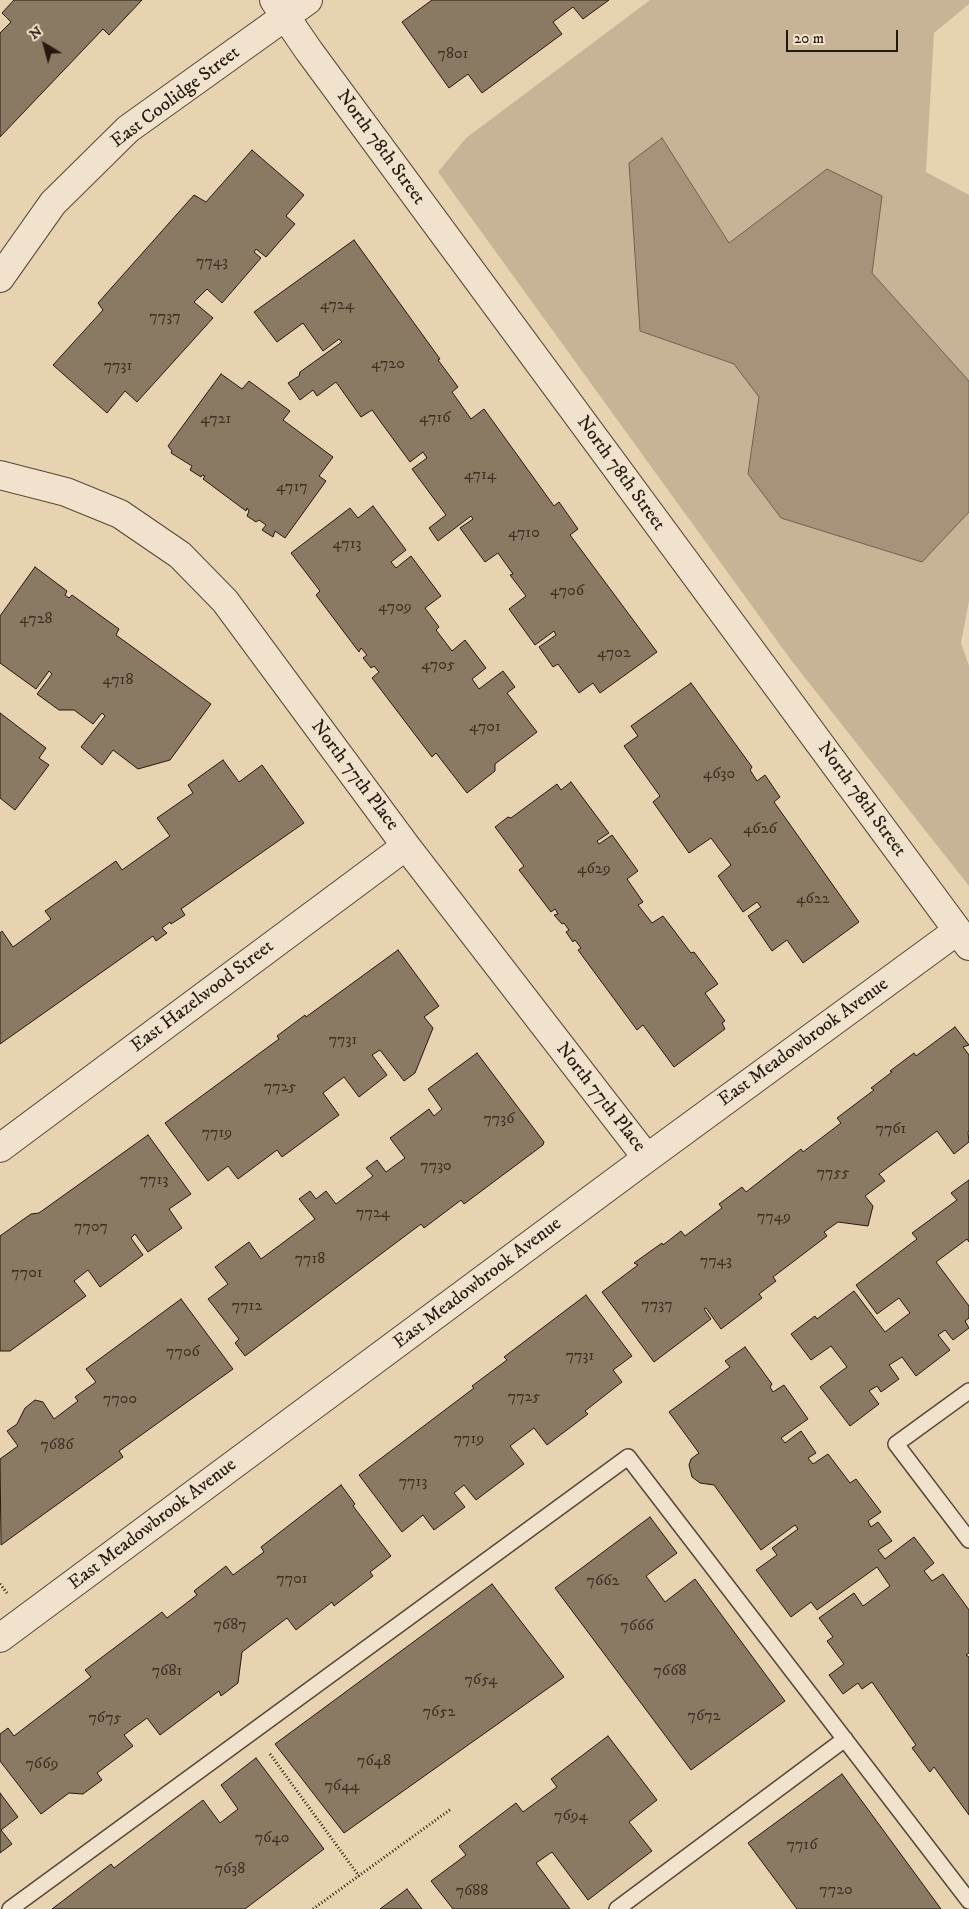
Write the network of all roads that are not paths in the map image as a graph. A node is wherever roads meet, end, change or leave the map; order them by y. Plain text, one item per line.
1 (308, 0) edge
2 (280, 8) edge
3 (0, 278) edge
4 (0, 475) edge
5 (406, 846) junction
6 (963, 938) edge
7 (0, 1148) edge
8 (647, 1158) junction
9 (969, 1390) edge
10 (969, 1540) edge
11 (0, 1638) edge
12 (844, 1739) junction
13 (969, 1901) edge
14 (10, 1909) edge
15 (617, 1909) edge

1 - 2 street, East Coolidge Street
2 - 3 street, East Coolidge Street
2 - 6 street, North 78th Street
4 - 5 street, North 77th Place
5 - 7 street, East Hazelwood Street
5 - 8 street, North 77th Place
6 - 8 street, East Meadowbrook Avenue
8 - 11 street, East Meadowbrook Avenue
9 - 10 lane
12 - 13 lane
12 - 14 lane
12 - 15 lane

